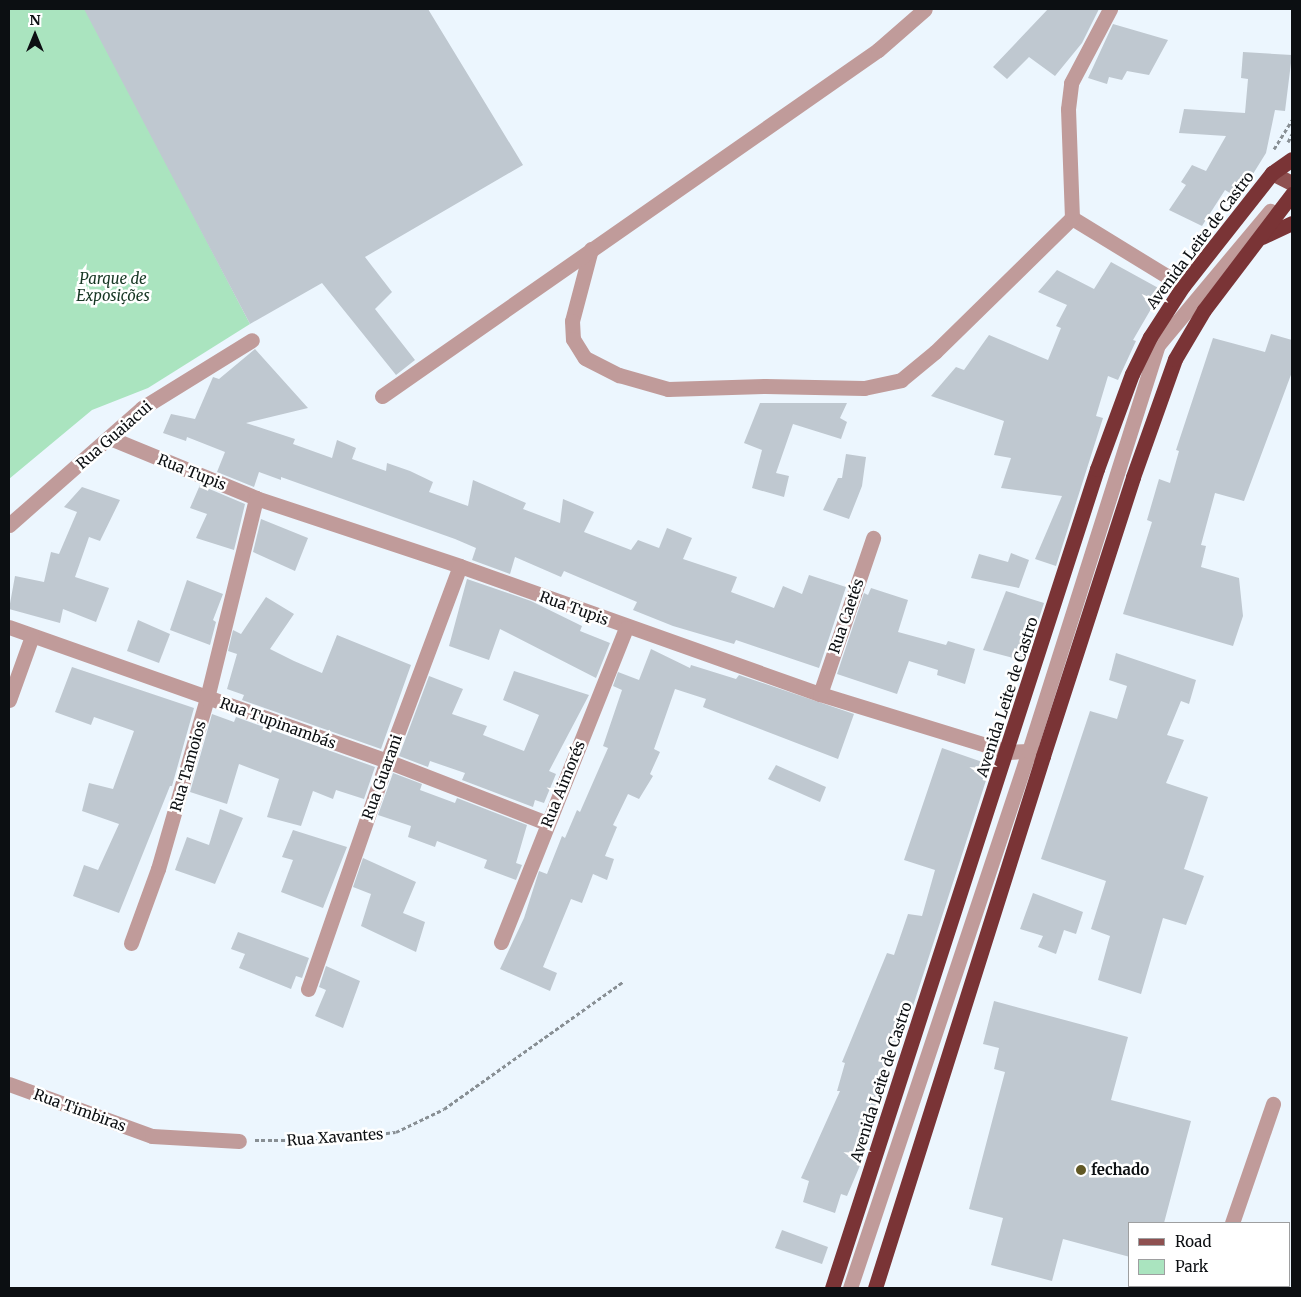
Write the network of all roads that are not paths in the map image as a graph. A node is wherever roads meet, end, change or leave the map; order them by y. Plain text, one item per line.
1 (925, 9) edge
2 (1110, 9) edge
3 (1292, 159) edge
4 (1272, 173) junction
5 (1292, 183) edge
6 (1292, 194) edge
7 (1270, 211) dead end
8 (1072, 218) junction
9 (1292, 224) edge
10 (1261, 237) junction
11 (592, 249) junction
12 (1183, 286) junction
13 (252, 340) dead end
14 (382, 396) dead end
15 (110, 438) junction
16 (256, 498) junction
17 (9, 525) edge
18 (873, 538) dead end
19 (460, 566) junction
20 (9, 627) edge
21 (626, 628) junction
22 (32, 636) junction
23 (820, 694) junction
24 (207, 698) junction
25 (9, 700) edge
26 (1008, 752) junction
27 (1036, 753) junction
28 (387, 761) junction
29 (546, 823) junction
30 (501, 942) dead end
31 (131, 943) dead end
32 (308, 989) dead end
33 (9, 1084) edge
34 (1273, 1104) dead end
35 (238, 1140) road end
36 (1232, 1222) edge
37 (832, 1288) edge
38 (850, 1288) edge
39 (875, 1288) edge

1 - 11 street
2 - 8 street
3 - 4 highway, Avenida Leite de Castro
4 - 5 main road
4 - 12 highway, Avenida Leite de Castro
6 - 10 highway
7 - 27 street
8 - 11 street
8 - 12 street
9 - 10 highway
10 - 27 highway
11 - 14 street
12 - 26 highway, Avenida Leite de Castro
13 - 15 street, Rua Guaiacui
15 - 16 street, Rua Tupis
15 - 17 street, Rua Guaiacui
16 - 19 street, Rua Tupis
16 - 24 street, Rua Tamoios
18 - 23 street, Rua Caetés
19 - 21 street, Rua Tupis
19 - 28 street, Rua Guarani
20 - 22 street, Rua Tupinambás
21 - 23 street, Rua Tupis
21 - 29 street, Rua Aimorés
22 - 24 street, Rua Tupinambás
22 - 25 street
23 - 26 street, Rua Tupis
24 - 28 street, Rua Tupinambás
24 - 31 street, Rua Tamoios
26 - 27 street, Rua Tupis
26 - 37 highway, Avenida Leite de Castro
27 - 38 street
27 - 39 highway
28 - 29 street, Rua Tupinambás
28 - 32 street, Rua Guarani
29 - 30 street, Rua Aimorés
33 - 35 street, Rua Timbiras
34 - 36 street

